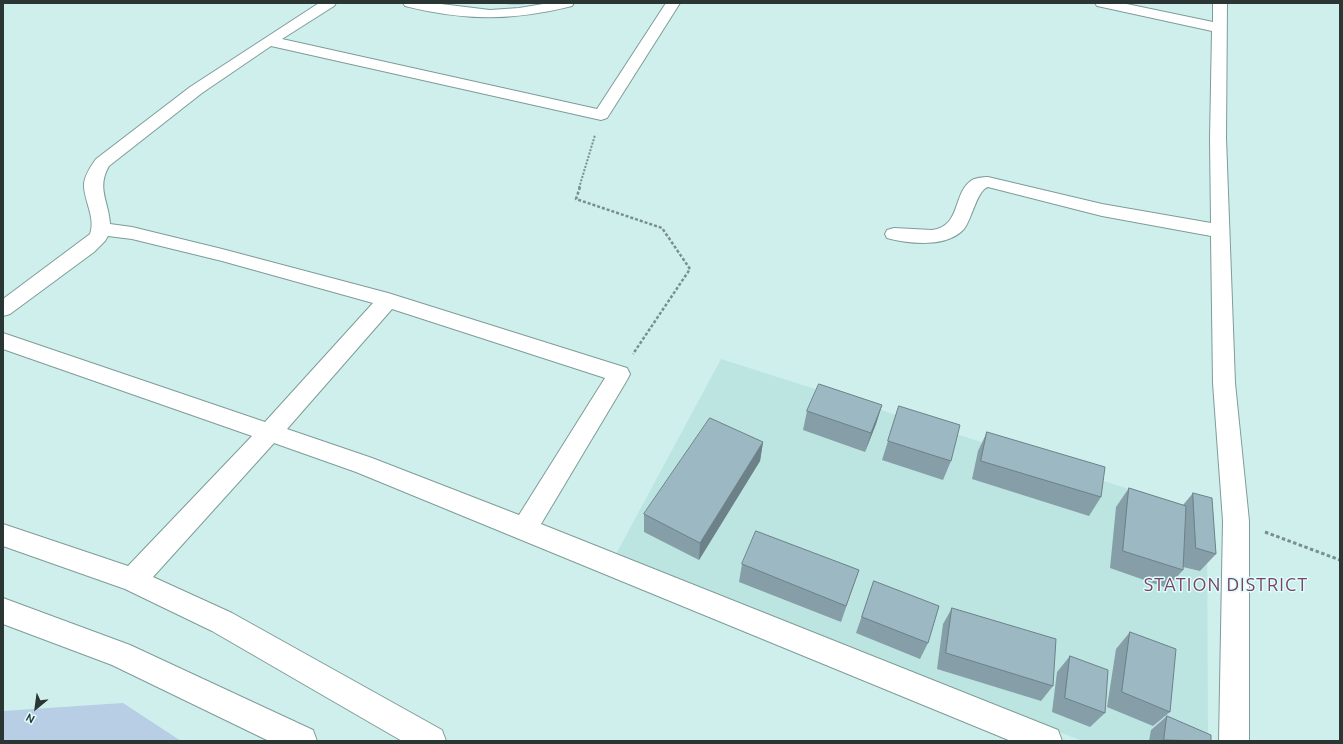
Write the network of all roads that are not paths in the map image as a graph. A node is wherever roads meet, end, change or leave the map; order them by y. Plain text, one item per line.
1 (329, 3) edge
2 (410, 3) edge
3 (567, 3) edge
4 (673, 3) edge
5 (1102, 3) edge
6 (1220, 3) edge
7 (1219, 28) junction
8 (269, 41) junction
9 (101, 229) junction
10 (1219, 231) junction
11 (894, 234) dead end
12 (388, 300) junction
13 (3, 309) edge
14 (3, 341) edge
15 (269, 433) junction
16 (524, 529) junction
17 (3, 535) edge
18 (133, 580) junction
19 (3, 610) edge
20 (302, 741) edge
21 (431, 741) edge
22 (1048, 741) edge
23 (1234, 741) edge

1 - 8 street
2 - 3 street
4 - 8 street
5 - 7 street
6 - 7 street
7 - 10 street
8 - 9 street
9 - 12 street
9 - 13 street
10 - 11 street
10 - 23 street
12 - 15 street
12 - 16 street
14 - 15 street
15 - 16 street
15 - 18 street
16 - 22 street
17 - 18 street
18 - 21 street
19 - 20 street

